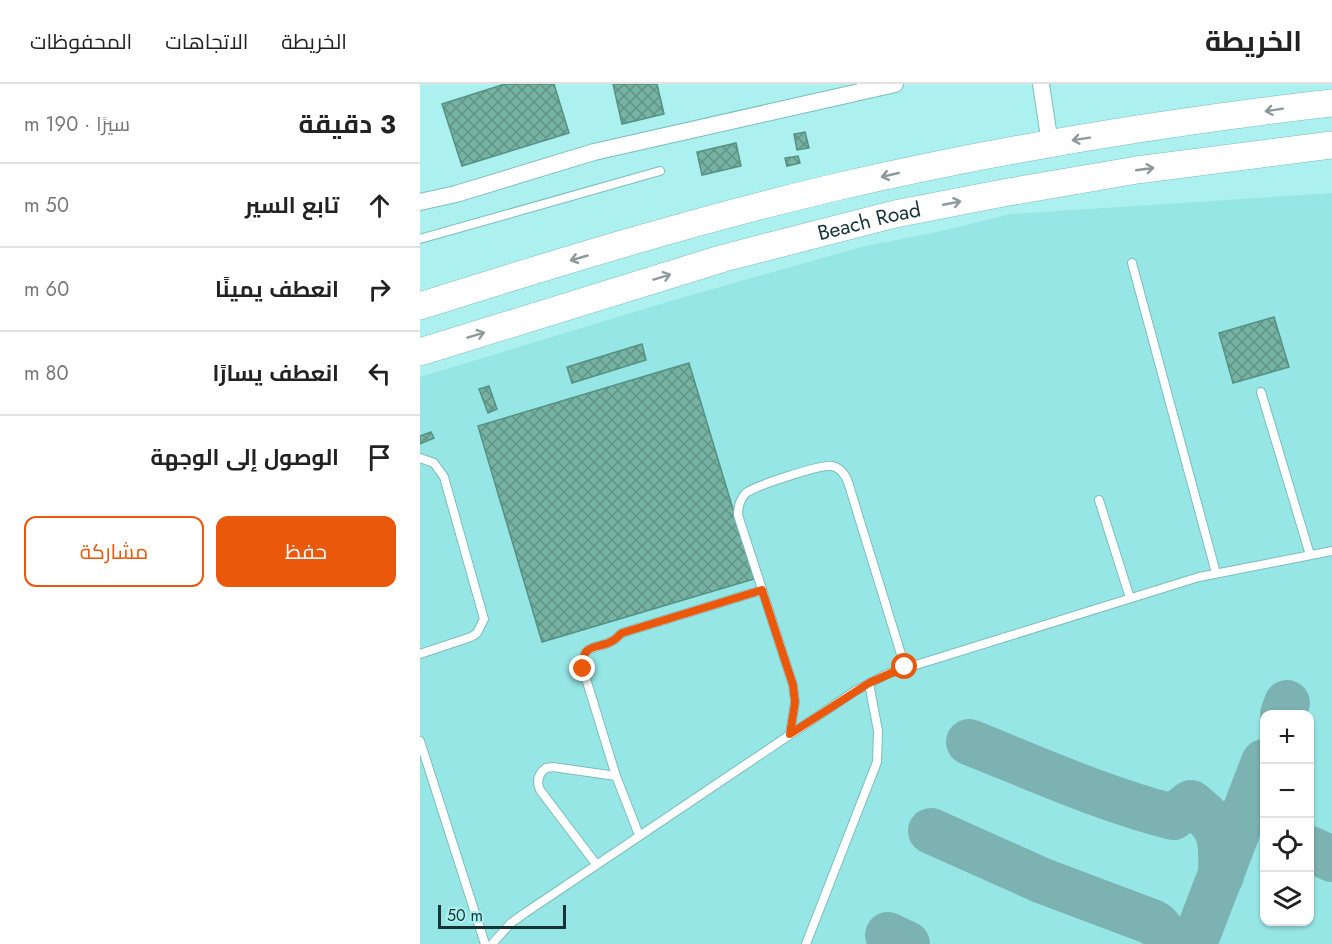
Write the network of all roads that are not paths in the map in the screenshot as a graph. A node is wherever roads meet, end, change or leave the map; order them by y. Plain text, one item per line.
1 (896, 84) edge
2 (1041, 84) edge
3 (1332, 103) edge
4 (1050, 144) junction
5 (1332, 145) edge
6 (660, 171) dead end
7 (420, 202) edge
8 (420, 239) edge
9 (1132, 263) dead end
10 (420, 306) edge
11 (420, 352) edge
12 (1261, 392) dead end
13 (420, 458) edge
14 (1099, 500) dead end
15 (1332, 551) edge
16 (1310, 555) junction
17 (1216, 573) junction
18 (762, 590) junction
19 (1130, 598) junction
20 (420, 654) edge
21 (905, 667) junction
22 (869, 683) junction
23 (790, 734) junction
24 (420, 741) edge
25 (616, 776) junction
26 (639, 835) junction
27 (596, 864) junction
28 (485, 944) edge
29 (492, 944) edge
30 (806, 944) edge

1 - 7 street
2 - 4 street
3 -> 4 highway, Beach Road
4 -> 10 highway, Beach Road
11 -> 5 highway, Beach Road
6 - 8 lane
9 - 17 lane
12 - 16 lane
13 - 20 lane
14 - 19 lane
15 - 16 lane
16 - 17 lane
17 - 19 lane
18 - 21 lane
18 - 23 lane
18 - 25 lane
19 - 21 lane
21 - 22 lane
22 - 23 lane
22 - 30 lane
23 - 26 lane
24 - 28 lane
25 - 26 lane
25 - 27 lane
26 - 27 lane
27 - 29 lane

